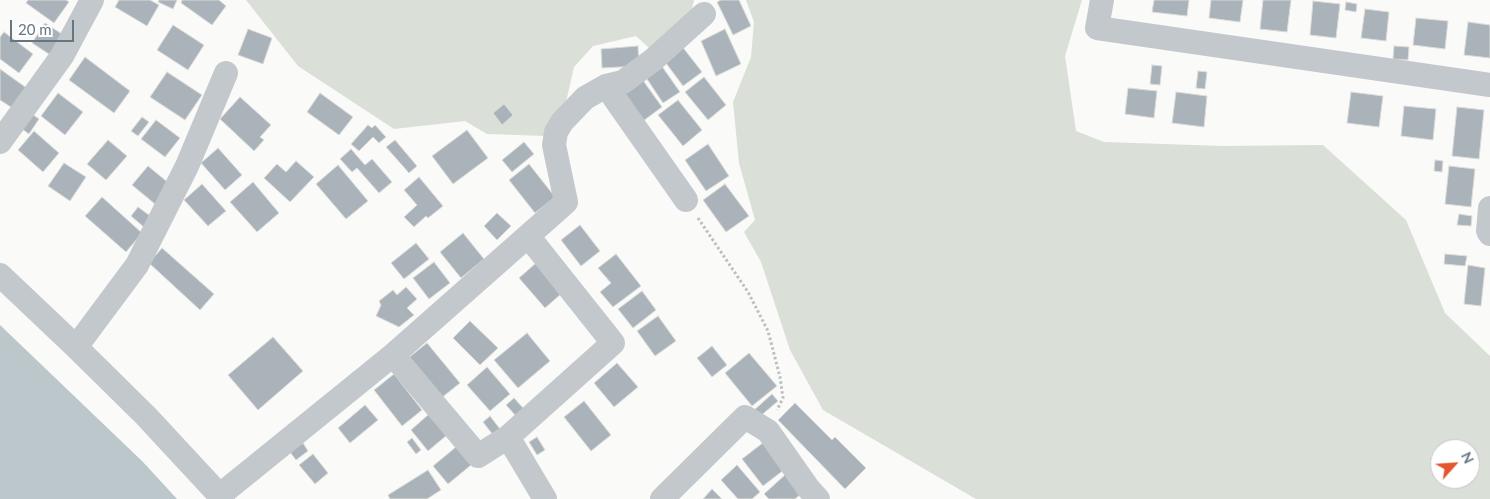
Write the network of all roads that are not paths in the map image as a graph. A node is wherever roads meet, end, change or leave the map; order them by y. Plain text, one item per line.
1 (92, 0) edge
2 (1102, 0) edge
3 (704, 14) dead end
4 (226, 73) dead end
5 (606, 86) junction
6 (1490, 86) edge
7 (0, 142) edge
8 (686, 200) road end
9 (1490, 208) edge
10 (1490, 234) edge
11 (528, 236) junction
12 (0, 276) edge
13 (76, 347) junction
14 (393, 355) junction
15 (508, 437) junction
16 (222, 497) edge
17 (545, 499) edge
18 (662, 499) edge
19 (818, 499) edge

1 - 7 street
2 - 6 street
3 - 5 street
4 - 13 street
5 - 8 street
5 - 11 street
9 - 10 street
11 - 14 street
11 - 15 street
12 - 13 street
13 - 16 street
14 - 15 street
14 - 16 street
15 - 17 street
18 - 19 street

